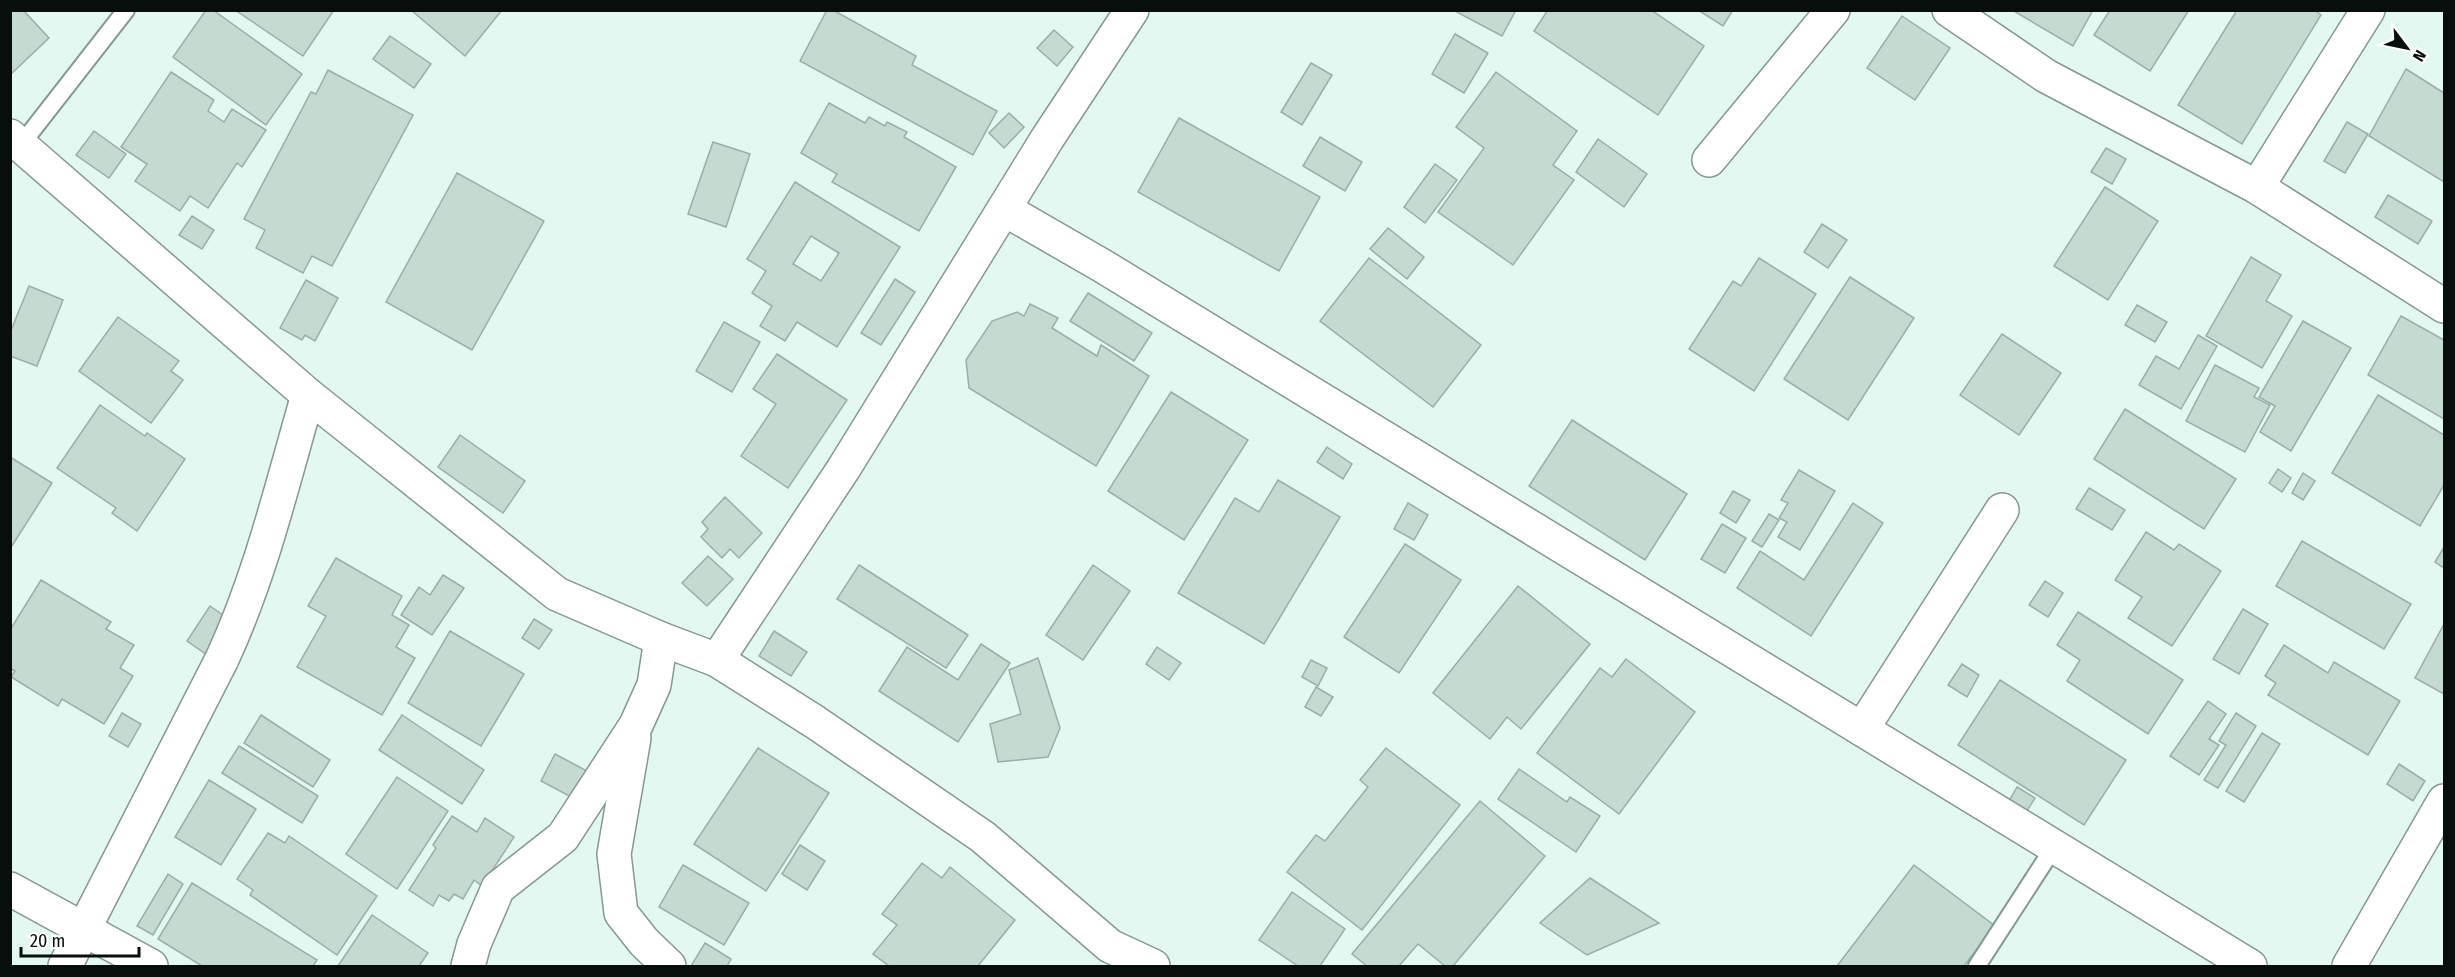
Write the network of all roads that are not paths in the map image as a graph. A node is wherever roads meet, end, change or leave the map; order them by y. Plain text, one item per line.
1 (126, 10) edge
2 (1132, 10) edge
3 (1833, 10) edge
4 (1949, 10) edge
5 (2368, 10) edge
6 (15, 141) edge
7 (1709, 160) dead end
8 (2257, 187) junction
9 (1004, 209) junction
10 (2445, 306) edge
11 (308, 395) junction
12 (2002, 510) dead end
13 (661, 639) junction
14 (717, 660) junction
15 (636, 725) junction
16 (1862, 729) junction
17 (2445, 801) edge
18 (2054, 847) junction
19 (10, 889) edge
20 (82, 929) junction
21 (65, 966) edge
22 (151, 966) edge
23 (468, 966) edge
24 (669, 966) edge
25 (1153, 966) edge
26 (1977, 966) edge
27 (2250, 966) edge
28 (2349, 966) edge

1 - 6 lane
2 - 9 street
3 - 7 street
4 - 8 street
5 - 8 street
6 - 11 street
8 - 10 street
9 - 14 street
9 - 16 street
11 - 13 street
11 - 20 street
12 - 16 street
13 - 14 street
13 - 15 street
14 - 25 street
15 - 23 street
15 - 24 street
16 - 18 street
17 - 28 street
18 - 26 lane
18 - 27 street
19 - 20 street
20 - 21 street
20 - 22 street

